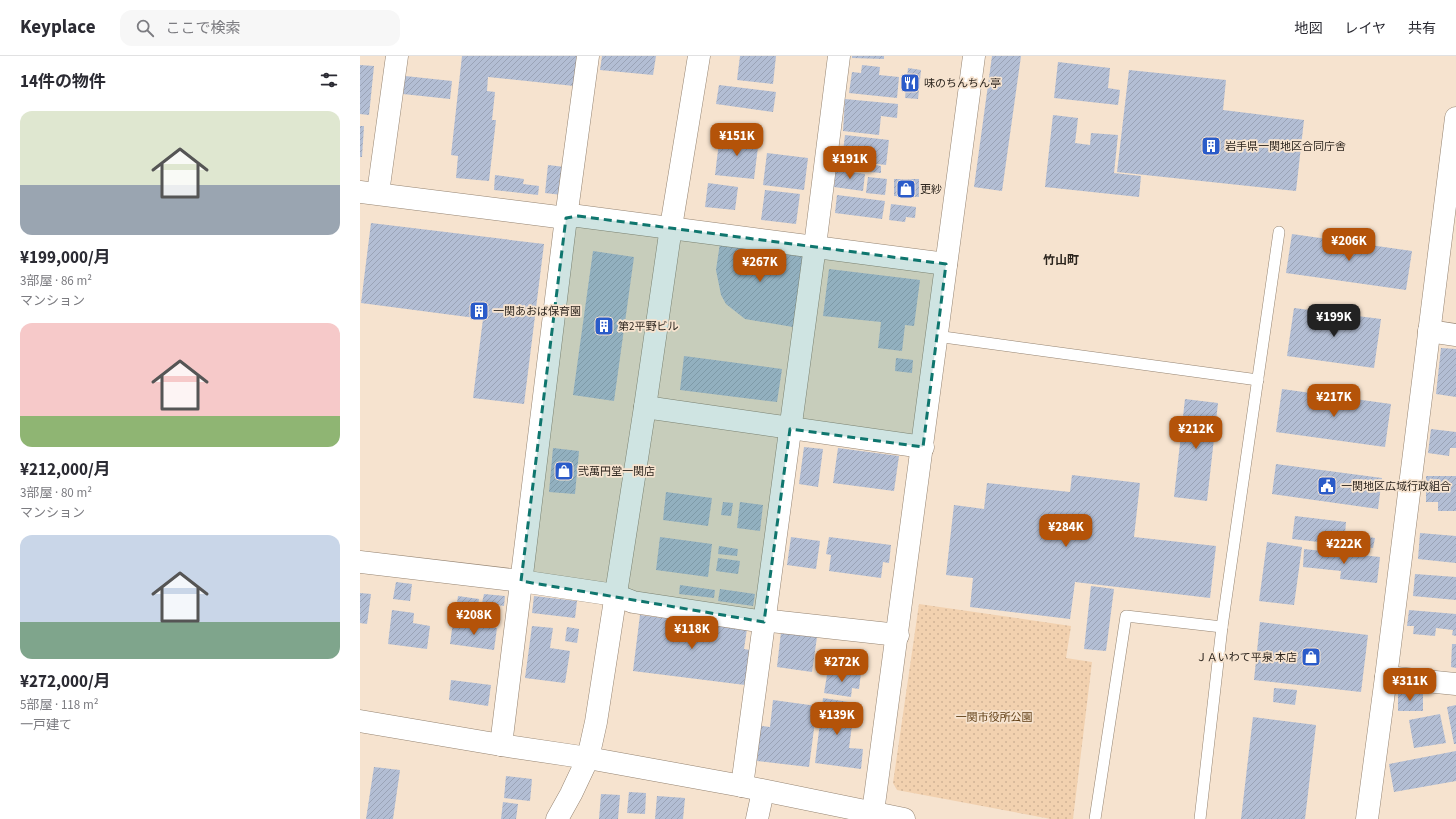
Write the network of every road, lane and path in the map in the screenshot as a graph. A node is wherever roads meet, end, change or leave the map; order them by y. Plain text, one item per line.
1 (397, 56) edge
2 (588, 56) edge
3 (699, 56) edge
4 (839, 56) edge
5 (974, 56) edge
6 (1456, 124) edge
7 (369, 192) edge
8 (566, 218) junction
9 (671, 227) junction
10 (1280, 232) dead end
11 (815, 246) junction
12 (946, 264) junction
13 (1429, 331) junction
14 (1456, 335) edge
15 (936, 336) junction
16 (1258, 380) junction
17 (645, 407) junction
18 (790, 429) junction
19 (923, 447) junction
20 (360, 562) edge
21 (521, 581) junction
22 (615, 595) junction
23 (764, 622) junction
24 (1222, 627) junction
25 (898, 635) junction
26 (1386, 678) junction
27 (1456, 684) edge
28 (360, 721) edge
29 (501, 745) junction
30 (588, 758) junction
31 (742, 786) junction
32 (763, 790) junction
33 (873, 812) junction
34 (557, 819) edge
35 (757, 819) edge
36 (904, 819) edge
37 (1095, 819) edge
38 (1200, 819) edge
39 (1367, 819) edge

1 - 7 street
2 - 8 street
3 - 9 street
4 - 11 street
5 - 12 street
6 - 13 street
7 - 8 street
8 - 9 street
8 - 21 street
9 - 11 street
9 - 17 street
10 - 16 lane
11 - 12 street
11 - 18 street
12 - 15 street
13 - 14 street
13 - 26 street
15 - 16 lane
15 - 19 street
16 - 24 lane
17 - 18 street
17 - 22 street
18 - 19 street
18 - 23 street
19 - 25 street
20 - 21 street
21 - 22 street
21 - 29 street
22 - 23 street
22 - 30 street
23 - 25 street
23 - 31 street
24 - 37 lane
24 - 38 lane
25 - 33 street
26 - 27 street
26 - 39 street
28 - 29 street
29 - 30 street
30 - 31 street
30 - 34 street
31 - 32 street
32 - 33 street
32 - 35 street
33 - 36 street

